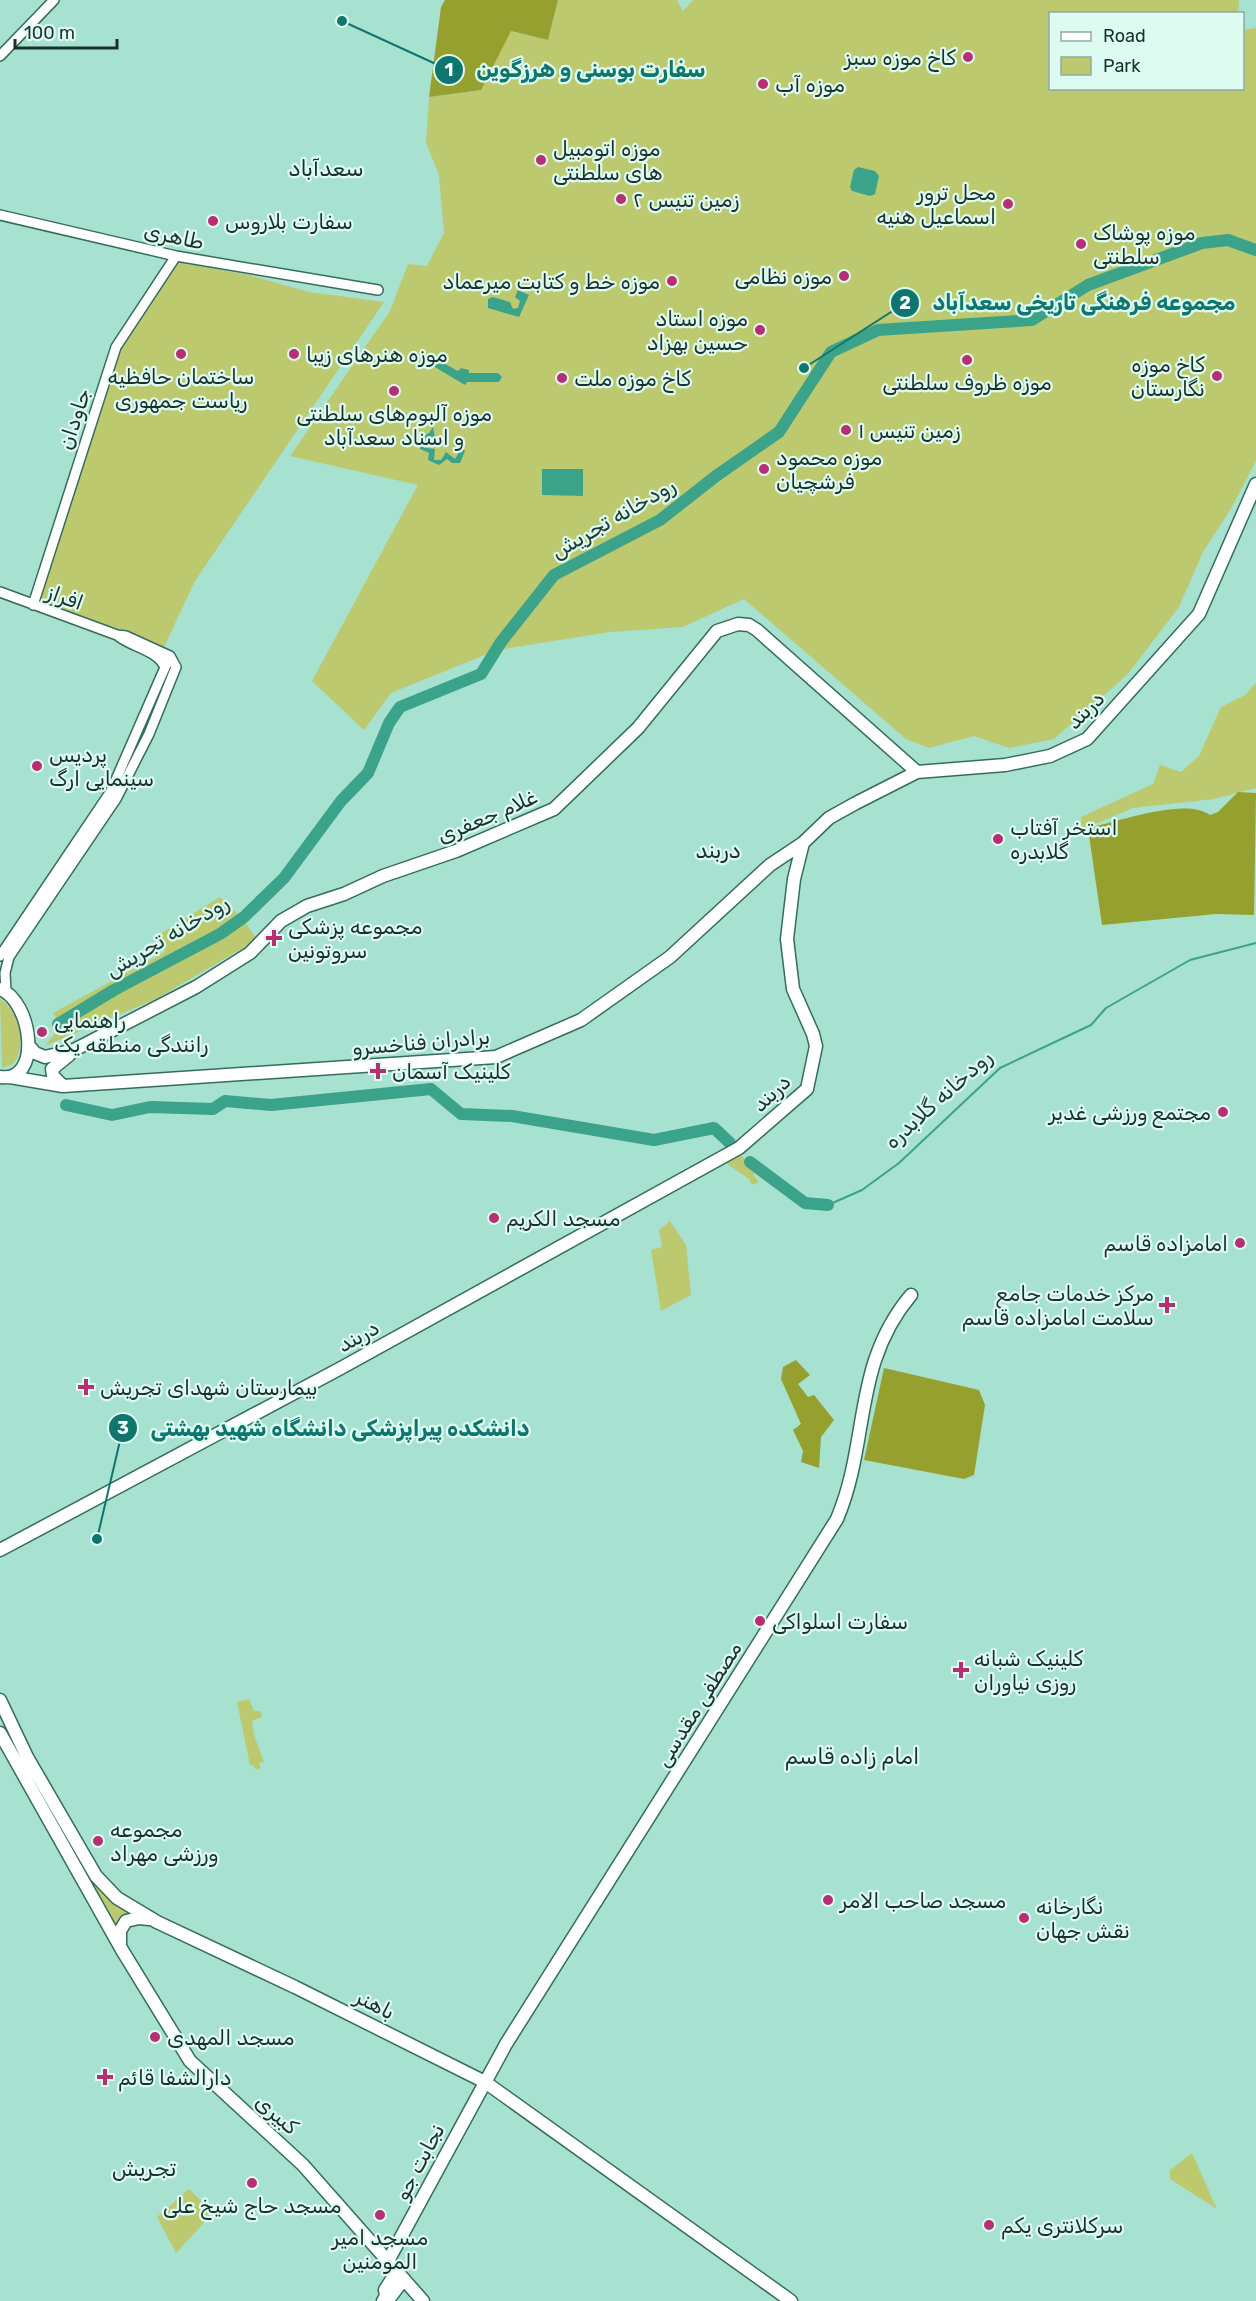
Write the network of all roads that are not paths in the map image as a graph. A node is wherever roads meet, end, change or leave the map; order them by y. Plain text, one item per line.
1 (54, 0) edge
2 (0, 56) edge
3 (0, 215) edge
4 (176, 256) junction
5 (378, 290) dead end
6 (1256, 484) edge
7 (0, 592) edge
8 (33, 604) junction
9 (117, 635) junction
10 (170, 656) junction
11 (165, 668) junction
12 (917, 772) junction
13 (803, 843) junction
14 (774, 863) junction
15 (794, 879) junction
16 (0, 956) edge
17 (3, 990) edge
18 (29, 1046) junction
19 (74, 1050) junction
20 (4, 1080) edge
21 (63, 1086) junction
22 (911, 1295) dead end
23 (0, 1550) edge
24 (0, 1700) edge
25 (0, 1733) edge
26 (157, 1922) junction
27 (120, 1946) junction
28 (485, 2082) junction
29 (388, 2261) junction
30 (401, 2275) junction
31 (385, 2299) edge
32 (423, 2301) edge
33 (791, 2301) edge

1 - 2 street
3 - 4 street, طاهری
4 - 5 street, طاهری
4 - 8 street, جاودان
6 - 12 main road, دربند
7 - 8 street, افراز
8 - 9 street, افراز
9 - 10 street, افراز
9 - 11 street, افراز
10 - 11 street
10 - 17 street
11 - 16 street
12 - 13 main road, دربند
12 - 19 main road, غلام جعفری
13 - 14 main road, برادران فناخسرو
13 - 15 main road, دربند
14 - 15 main road
14 - 21 main road, برادران فناخسرو
15 - 23 main road, دربند
17 - 18 main road
18 - 19 main road, غلام جعفری
18 - 20 main road
19 - 21 main road
20 - 21 main road, برادران فناخسرو
22 - 28 main road, مصطفی مقدسی
24 - 26 main road, باهنر
25 - 27 main road
26 - 27 main road
26 - 28 main road, باهنر
27 - 29 main road, کبیری
28 - 29 main road, نجابت جو
28 - 33 main road, باهنر
29 - 30 main road, کبیری
30 - 31 main road
30 - 32 main road, کبیری

